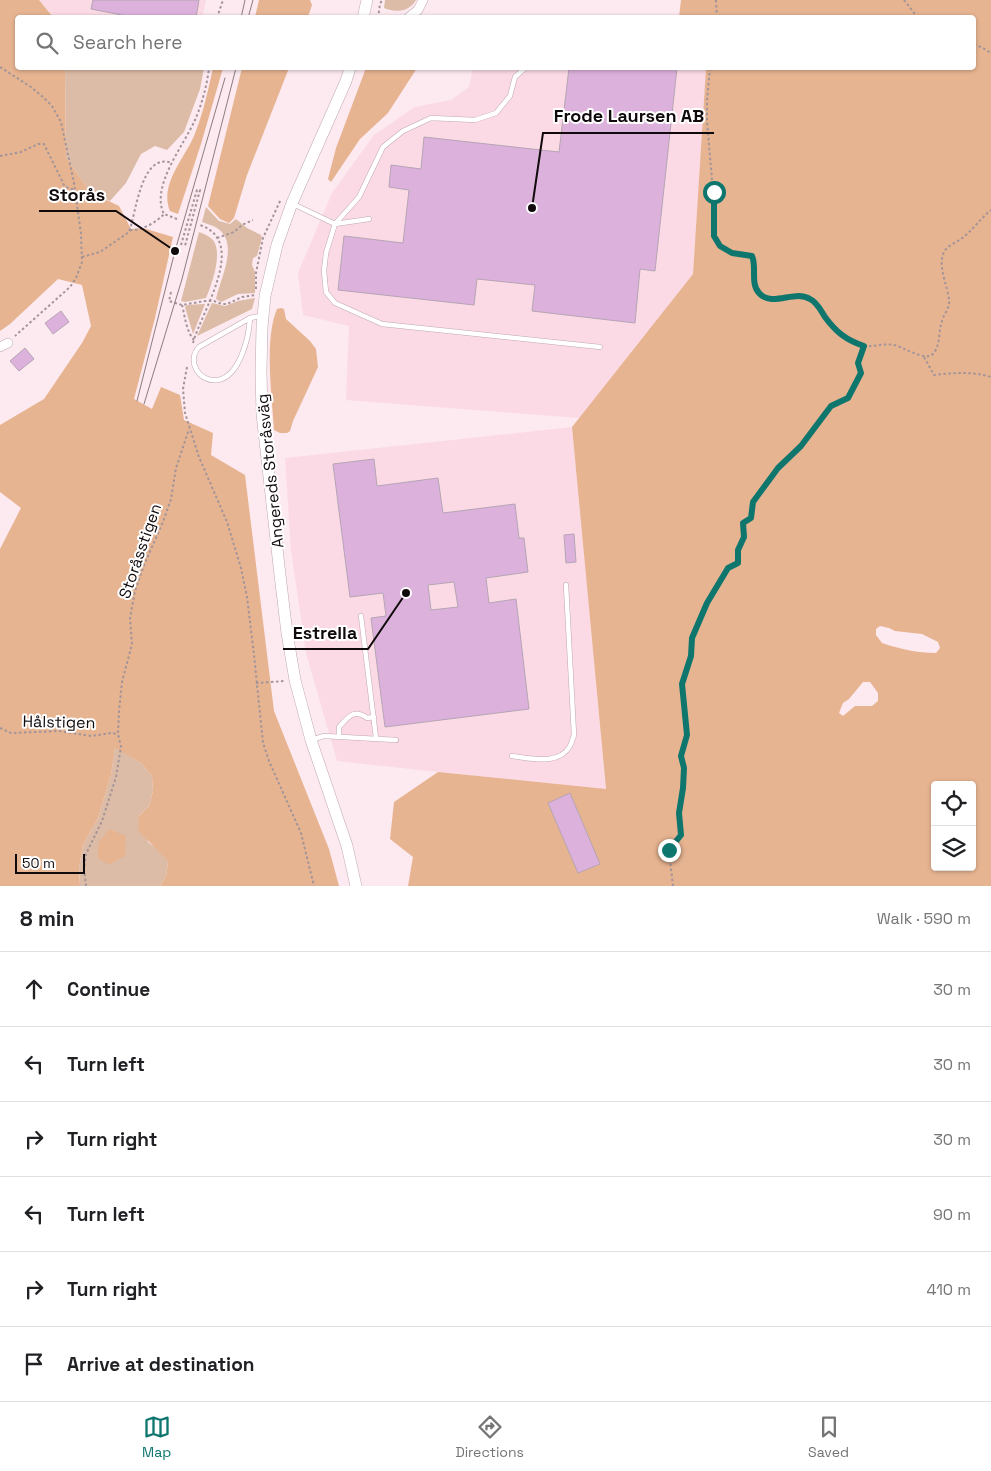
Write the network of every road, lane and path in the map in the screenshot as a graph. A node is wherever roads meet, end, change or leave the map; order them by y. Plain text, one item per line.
1 (223, 0) edge
2 (367, 0) edge
3 (382, 0) edge
4 (422, 0) edge
5 (716, 0) edge
6 (904, 0) edge
7 (218, 15) edge
8 (365, 15) edge
9 (378, 15) edge
10 (378, 15) edge
11 (412, 15) edge
12 (717, 15) edge
13 (916, 15) edge
14 (976, 45) edge
15 (991, 53) edge
16 (0, 67) edge
17 (209, 70) edge
18 (349, 70) edge
19 (522, 70) edge
20 (710, 70) edge
21 (0, 156) edge
22 (172, 163) junction
23 (75, 190) junction
24 (286, 201) junction
25 (991, 210) edge
26 (164, 214) junction
27 (369, 219) dead end
28 (177, 220) dead end
29 (253, 220) dead end
30 (335, 224) junction
31 (200, 225) dead end
32 (130, 230) junction
33 (217, 238) junction
34 (181, 245) dead end
35 (185, 246) dead end
36 (82, 257) junction
37 (171, 292) dead end
38 (256, 295) junction
39 (210, 301) junction
40 (255, 301) dead end
41 (182, 304) junction
42 (264, 316) junction
43 (250, 318) junction
44 (198, 341) dead end
45 (4, 345) edge
46 (864, 346) junction
47 (600, 347) dead end
48 (924, 357) junction
49 (991, 377) edge
50 (566, 584) dead end
51 (361, 616) dead end
52 (295, 680) junction
53 (256, 683) junction
54 (374, 717) junction
55 (0, 728) edge
56 (118, 734) junction
57 (339, 736) junction
58 (376, 738) junction
59 (311, 740) junction
60 (396, 740) dead end
61 (512, 756) dead end
62 (86, 886) edge
63 (314, 886) edge
64 (356, 886) edge
65 (673, 886) edge

1 - 7 path
2 - 8 street
3 - 9 path
3 - 10 path
4 - 11 street
5 - 12 path
6 - 13 path
14 - 15 path
16 - 23 path
17 - 22 path
18 - 24 street, Angereds Storåsväg
19 - 30 lane
20 - 46 path
21 - 23 path
22 - 26 path
22 - 32 path
23 - 36 path
24 - 30 lane
24 - 38 path
24 - 42 street, Angereds Storåsväg
25 - 48 path
26 - 28 path
26 - 32 path
27 - 30 lane
29 - 33 path
30 - 47 lane
31 - 33 path
32 - 36 path
33 - 39 path
34 - 35 path
36 - 45 path
37 - 41 path
38 - 39 path
38 - 40 path
39 - 41 path
41 - 44 path
42 - 43 lane
42 - 52 street, Angereds Storåsväg
43 - 43 lane
46 - 48 path
46 - 65 path
48 - 49 path
50 - 61 lane
51 - 54 lane
52 - 53 path
52 - 59 street, Angereds Storåsväg
53 - 56 path, Storåsstigen
53 - 63 path
54 - 57 lane
54 - 58 lane
55 - 56 path, Hålstigen
56 - 62 path, Storåsstigen
57 - 58 lane
57 - 59 lane
58 - 60 lane
59 - 64 street, Angereds Storåsväg

